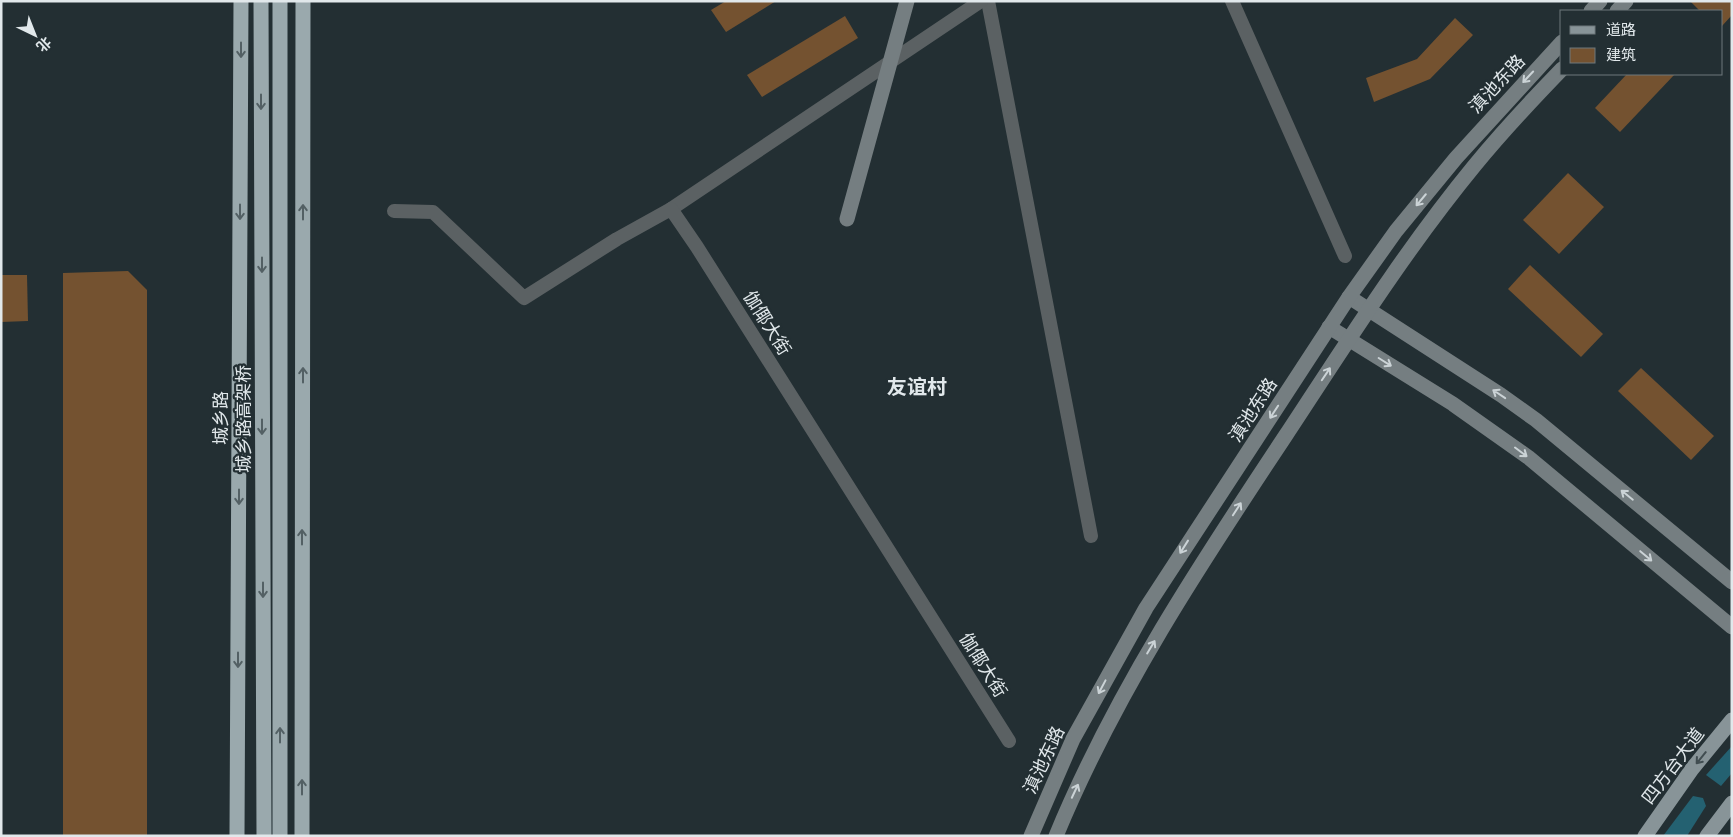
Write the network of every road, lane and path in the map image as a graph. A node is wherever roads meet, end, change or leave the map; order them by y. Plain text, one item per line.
1 (241, 1) edge
2 (261, 1) edge
3 (280, 1) edge
4 (303, 1) edge
5 (907, 1) edge
6 (982, 1) edge
7 (988, 1) edge
8 (1232, 1) edge
9 (1626, 1) edge
10 (1617, 10) edge
11 (1560, 44) edge
12 (1560, 71) edge
13 (671, 209) junction
14 (394, 211) dead end
15 (848, 219) dead end
16 (1345, 256) dead end
17 (1349, 297) junction
18 (1369, 309) junction
19 (1329, 327) junction
20 (1349, 340) junction
21 (1091, 536) dead end
22 (1732, 582) edge
23 (1732, 627) edge
24 (1732, 720) edge
25 (1009, 741) dead end
26 (1732, 803) edge
27 (238, 836) edge
28 (264, 836) edge
29 (280, 836) edge
30 (302, 836) edge
31 (1031, 836) edge
32 (1056, 836) edge
33 (1645, 836) edge
34 (1707, 836) edge

1 -> 27 highway, 城乡路
2 -> 28 highway, 城乡路高架桥
29 -> 3 highway, 城乡路高架桥
30 -> 4 highway
5 - 15 street
6 - 13 street
7 - 21 street
8 - 16 street
9 - 10 street
11 -> 17 street, 滇池东路
12 - 18 street, 滇池东路
13 - 14 street
13 - 25 street, 伽倻大街
17 - 18 street
17 - 19 street, 滇池东路
18 - 20 street, 滇池东路
22 -> 18 street
19 - 20 street
19 -> 31 street, 滇池东路
20 -> 23 street
32 -> 20 street, 滇池东路
24 -> 33 main road, 四方台大道
26 - 34 main road

